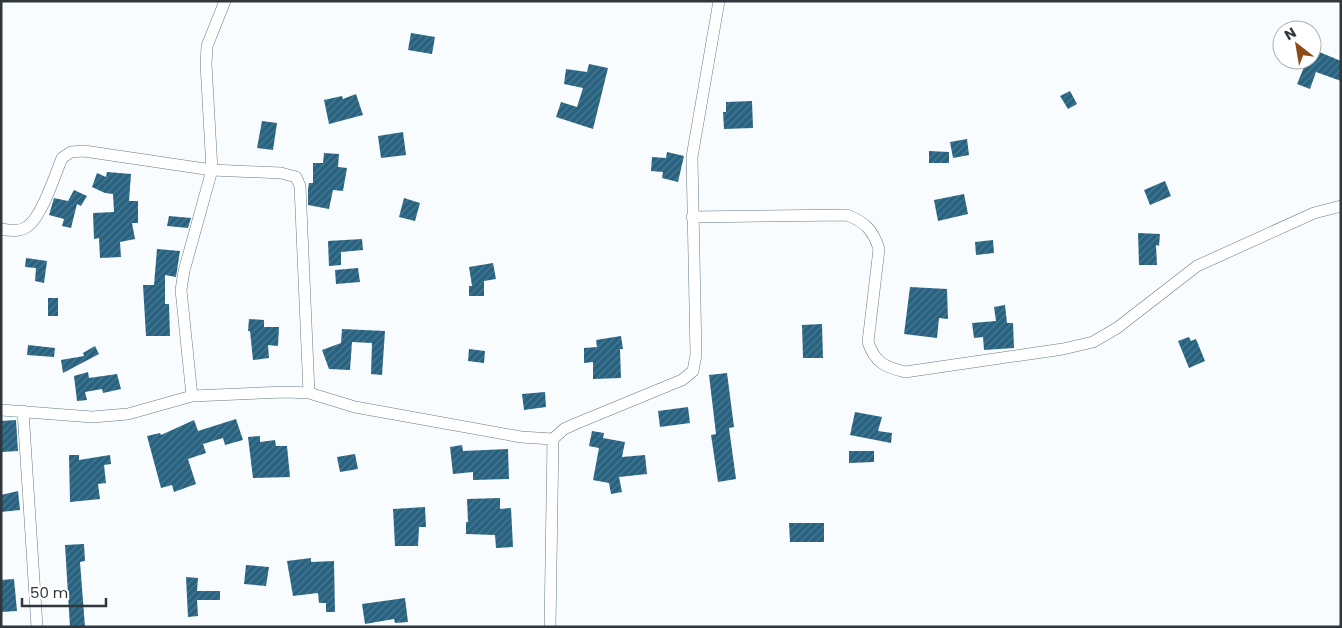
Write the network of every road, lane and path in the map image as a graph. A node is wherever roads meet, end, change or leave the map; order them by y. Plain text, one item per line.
1 (225, 1) edge
2 (719, 1) edge
3 (212, 170) junction
4 (1341, 206) edge
5 (692, 217) junction
6 (1, 229) edge
7 (309, 393) junction
8 (192, 396) junction
9 (1, 410) edge
10 (22, 411) junction
11 (554, 439) junction
12 (37, 627) edge
13 (550, 627) edge

1 - 3 street
2 - 5 street
3 - 6 street
3 - 7 street
3 - 8 street
4 - 5 street
5 - 11 street
7 - 8 street
7 - 11 street
8 - 10 street
9 - 10 street
10 - 12 street
11 - 13 street

